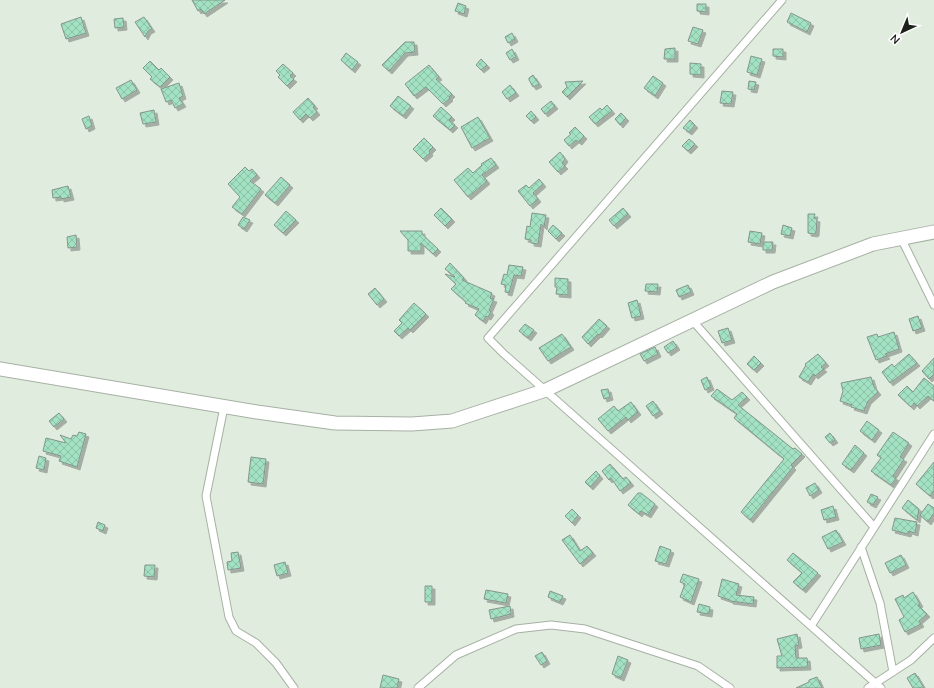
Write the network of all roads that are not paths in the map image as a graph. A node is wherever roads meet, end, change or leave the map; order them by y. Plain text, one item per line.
1 (782, 0) edge
2 (934, 232) edge
3 (901, 238) junction
4 (934, 305) edge
5 (692, 320) junction
6 (0, 369) edge
7 (546, 390) junction
8 (224, 407) junction
9 (934, 434) edge
10 (874, 527) junction
11 (861, 547) junction
12 (811, 626) junction
13 (934, 638) edge
14 (893, 672) junction
15 (878, 686) edge
16 (294, 688) edge
17 (418, 688) edge
18 (730, 688) edge
19 (868, 688) edge

1 - 7 street
2 - 3 highway
3 - 4 street
3 - 5 highway
5 - 7 highway
5 - 10 street
6 - 8 highway
7 - 8 highway
7 - 12 street
8 - 16 street
9 - 10 street
10 - 11 street
11 - 12 street
11 - 14 street
12 - 15 street
13 - 14 street
14 - 15 street
15 - 19 street
17 - 18 street

